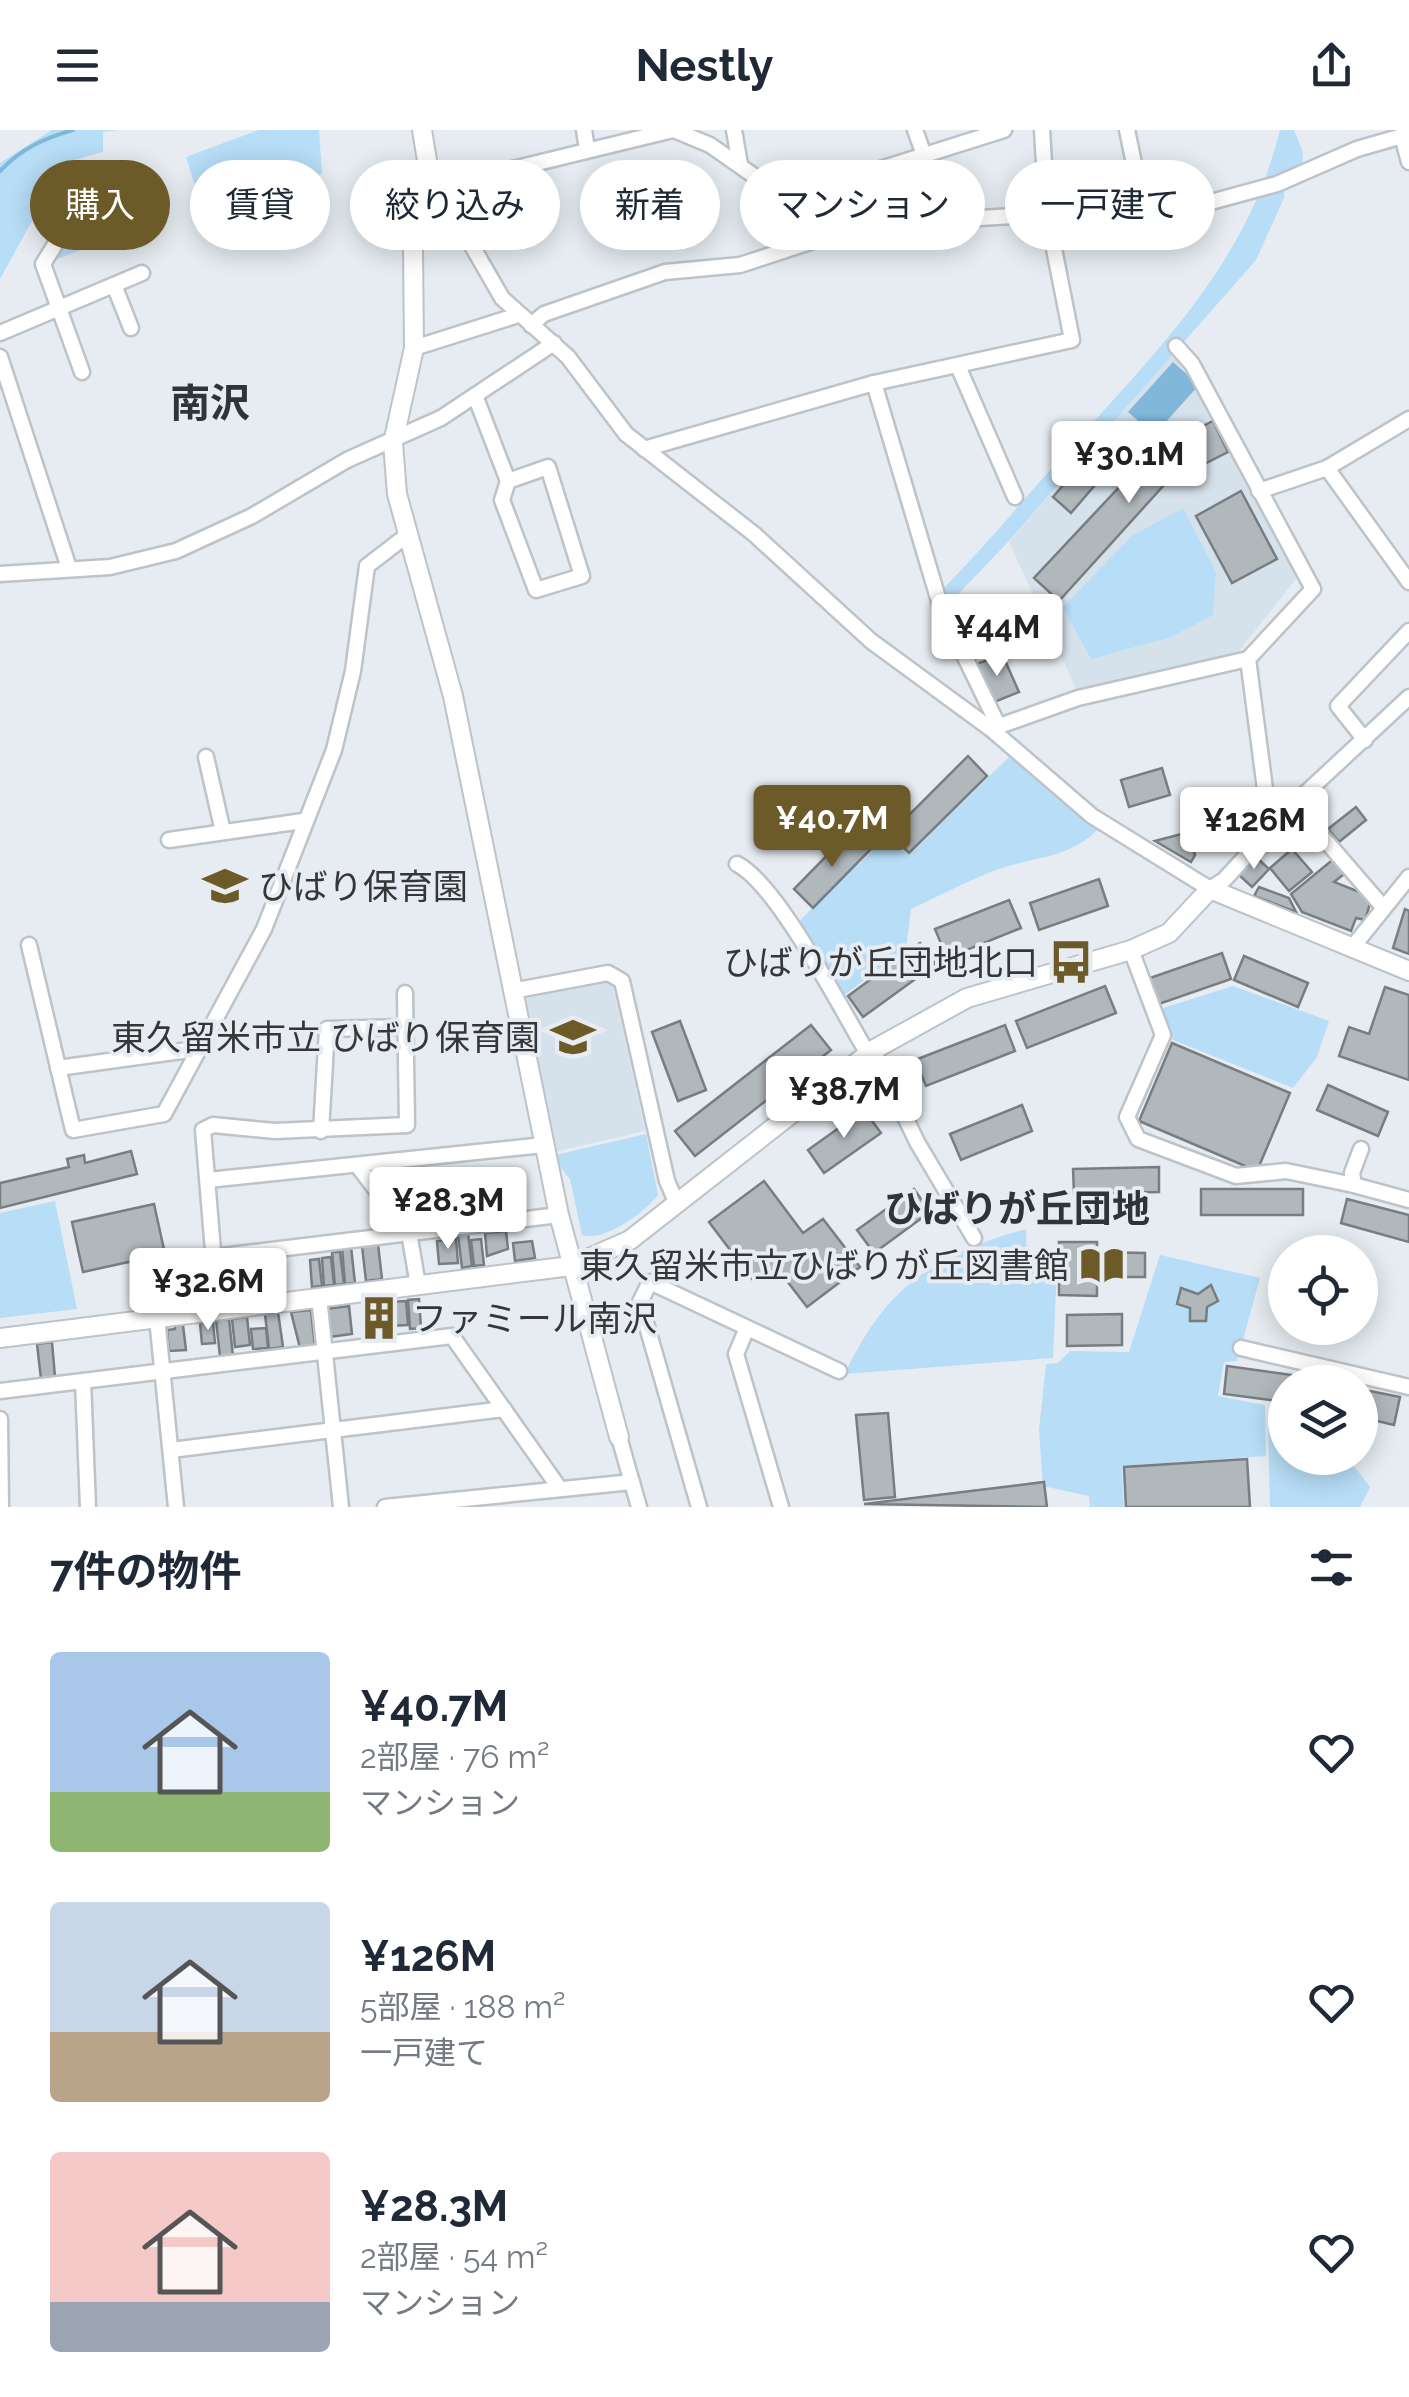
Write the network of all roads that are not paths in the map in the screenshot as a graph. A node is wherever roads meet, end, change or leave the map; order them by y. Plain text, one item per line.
1 (422, 130) edge
2 (584, 130) edge
3 (673, 130) edge
4 (734, 130) edge
5 (914, 130) edge
6 (1004, 130) edge
7 (1042, 130) edge
8 (1127, 130) edge
9 (1406, 135) edge
10 (586, 149) junction
11 (924, 155) junction
12 (427, 160) edge
13 (544, 160) edge
14 (908, 160) edge
15 (1044, 160) edge
16 (1133, 160) edge
17 (1409, 162) edge
18 (740, 165) joint
19 (1215, 201) edge
20 (52, 250) edge
21 (413, 250) edge
22 (474, 250) edge
23 (786, 250) edge
24 (1054, 250) edge
25 (142, 273) dead end
26 (114, 285) junction
27 (60, 308) junction
28 (525, 320) junction
29 (132, 328) dead end
30 (0, 333) edge
31 (554, 342) junction
32 (1176, 346) dead end
33 (414, 348) junction
34 (0, 357) edge
35 (958, 366) junction
36 (82, 372) dead end
37 (874, 384) junction
38 (476, 398) junction
39 (1409, 419) edge
40 (394, 443) junction
41 (644, 449) junction
42 (1327, 468) junction
43 (508, 481) junction
44 (1259, 491) junction
45 (1015, 497) dead end
46 (406, 536) junction
47 (69, 568) junction
48 (0, 574) edge
49 (1409, 582) edge
50 (1407, 639) edge
51 (1248, 658) junction
52 (1409, 697) edge
53 (995, 727) junction
54 (1365, 740) junction
55 (206, 757) dead end
56 (1294, 804) junction
57 (303, 821) junction
58 (1270, 828) junction
59 (222, 832) junction
60 (169, 840) dead end
61 (737, 864) dead end
62 (1409, 877) edge
63 (1210, 890) junction
64 (1383, 907) junction
65 (29, 945) dead end
66 (1351, 949) junction
67 (1130, 950) junction
68 (1409, 971) edge
69 (512, 991) junction
70 (405, 993) dead end
71 (406, 1026) junction
72 (196, 1049) junction
73 (870, 1052) junction
74 (58, 1068) junction
75 (321, 1131) junction
76 (544, 1144) junction
77 (1361, 1149) dead end
78 (357, 1165) junction
79 (208, 1180) junction
80 (1354, 1185) junction
81 (1409, 1200) edge
82 (677, 1204) junction
83 (559, 1215) junction
84 (408, 1234) junction
85 (974, 1238) dead end
86 (213, 1257) junction
87 (571, 1266) junction
88 (418, 1285) junction
89 (320, 1298) junction
90 (218, 1311) junction
91 (157, 1318) junction
92 (747, 1328) junction
93 (0, 1338) edge
94 (1241, 1348) dead end
95 (324, 1351) junction
96 (162, 1371) junction
97 (839, 1371) dead end
98 (83, 1380) junction
99 (1409, 1387) edge
100 (0, 1391) edge
101 (504, 1409) junction
102 (0, 1419) edge
103 (333, 1430) junction
104 (619, 1437) joint
105 (171, 1450) junction
106 (632, 1482) junction
107 (560, 1489) junction
108 (496, 1502) edge
109 (418, 1506) edge
110 (1, 1507) edge
111 (88, 1507) edge
112 (176, 1507) edge
113 (341, 1507) edge
114 (384, 1507) edge
115 (639, 1507) edge
116 (699, 1507) edge
117 (781, 1507) edge

1 - 12 street
2 - 10 street
3 - 10 street
3 - 18 street
4 - 18 street
5 - 11 street
6 - 11 street
7 - 15 street
8 - 16 street
9 - 17 street
9 - 19 street
10 - 13 street
11 - 14 street
20 - 27 street
21 - 33 street
22 - 28 street
23 - 28 street
24 - 35 street
25 - 26 street
26 - 27 street
26 - 29 street
27 - 30 street
27 - 36 street
28 - 31 street
28 - 33 street
31 - 38 street
31 - 41 street
32 - 44 street
33 - 40 street
34 - 47 street
35 - 37 street
35 - 45 street
37 - 41 street
37 - 53 street
38 - 40 street
38 - 43 street
39 - 42 street
40 - 46 street
40 - 47 street
41 - 53 street
42 - 44 street
42 - 49 street
43 - 43 street
44 - 51 street
46 - 57 street
46 - 69 street
47 - 48 street
50 - 54 street
51 - 53 street
51 - 58 street
52 - 54 street
53 - 63 street
54 - 56 street
55 - 59 street
56 - 58 street
56 - 64 street
57 - 59 street
57 - 72 street
58 - 63 street
59 - 60 street
61 - 73 street
62 - 64 street
63 - 66 street
63 - 67 street
64 - 66 street
65 - 74 street
66 - 68 street
67 - 73 street
67 - 80 street
69 - 76 street
69 - 82 street
70 - 71 street
71 - 75 street
71 - 75 street
72 - 74 street
72 - 74 street
73 - 82 street
73 - 85 street
75 - 79 street
76 - 78 street
76 - 83 street
77 - 80 street
78 - 79 street
78 - 84 street
79 - 86 street
80 - 81 street
82 - 87 street
83 - 84 street
83 - 87 street
84 - 86 street
84 - 88 street
86 - 90 street
87 - 88 street
87 - 104 street
88 - 89 street
89 - 90 street
89 - 95 street
90 - 91 street
91 - 93 street
91 - 96 street
92 - 97 street
92 - 116 street
92 - 117 street
94 - 99 street
95 - 96 street
95 - 101 street
95 - 103 street
96 - 98 street
96 - 105 street
98 - 100 street
98 - 111 street
101 - 103 street
101 - 107 street
102 - 110 street
103 - 105 street
103 - 113 street
104 - 106 street
105 - 112 street
106 - 107 street
106 - 115 street
107 - 108 street
108 - 109 street
109 - 114 street

